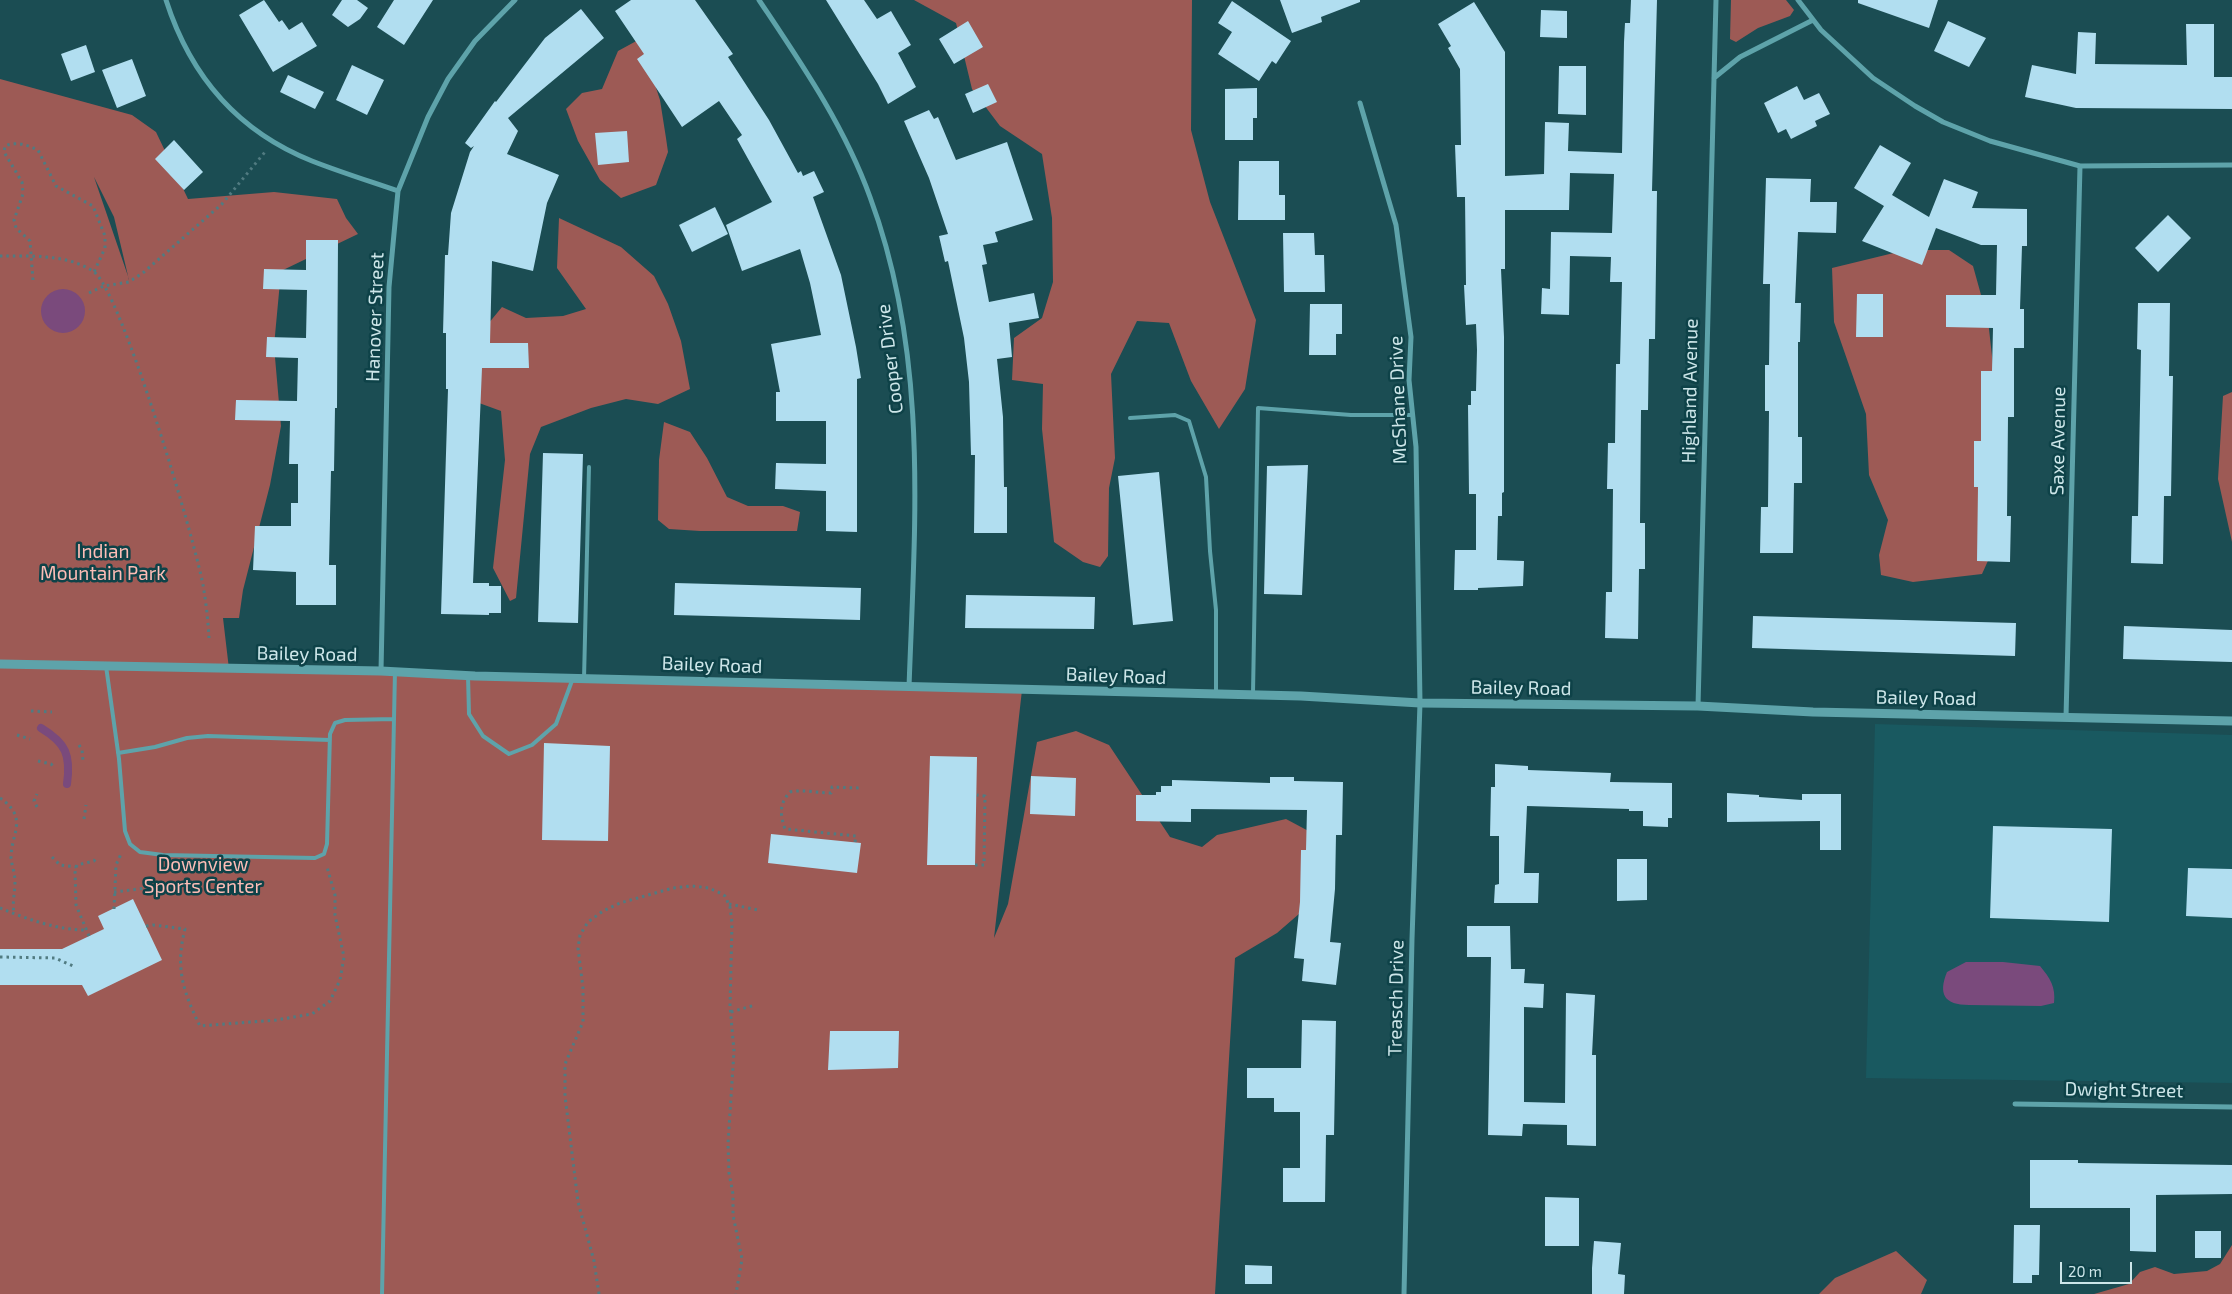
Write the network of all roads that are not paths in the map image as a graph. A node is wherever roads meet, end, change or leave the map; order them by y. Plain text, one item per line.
1 (166, 0) edge
2 (515, 0) edge
3 (759, 0) edge
4 (1716, 0) edge
5 (1798, 0) edge
6 (1813, 20) junction
7 (1714, 78) junction
8 (1360, 103) dead end
9 (2232, 164) edge
10 (2080, 166) junction
11 (398, 191) junction
12 (1413, 415) junction
13 (1130, 418) dead end
14 (589, 467) dead end
15 (0, 664) edge
16 (106, 666) junction
17 (381, 671) junction
18 (395, 672) junction
19 (468, 676) junction
20 (573, 678) junction
21 (584, 678) junction
22 (909, 687) junction
23 (1216, 695) junction
24 (1253, 695) junction
25 (1420, 703) junction
26 (1698, 706) junction
27 (2066, 717) junction
28 (394, 719) junction
29 (2232, 721) edge
30 (330, 740) junction
31 (118, 753) junction
32 (2015, 1104) dead end
33 (2232, 1107) edge
34 (382, 1294) edge
35 (1404, 1294) edge

1 - 11 street
2 - 11 street, Hanover Street
3 - 22 street, Cooper Drive
4 - 7 street, Highland Avenue
5 - 6 street
6 - 7 street
6 - 10 street
7 - 26 street, Highland Avenue
8 - 12 street, McShane Drive
9 - 10 street
10 - 27 street, Saxe Avenue
11 - 17 street, Hanover Street
12 - 24 lane
12 - 25 street, McShane Drive
13 - 23 lane
14 - 21 lane
15 - 16 street, Bailey Road
16 - 17 street, Bailey Road
16 - 31 lane
17 - 18 street, Bailey Road
18 - 19 street, Bailey Road
18 - 28 lane
19 - 20 street, Bailey Road
19 - 20 lane
20 - 21 street, Bailey Road
21 - 22 street, Bailey Road
22 - 23 street, Bailey Road
23 - 24 street, Bailey Road
24 - 25 street, Bailey Road
25 - 26 street, Bailey Road
25 - 35 street, Treasch Drive
26 - 27 street, Bailey Road
27 - 29 street, Bailey Road
28 - 30 lane
28 - 34 lane
30 - 31 lane
30 - 31 lane
32 - 33 street, Dwight Street

